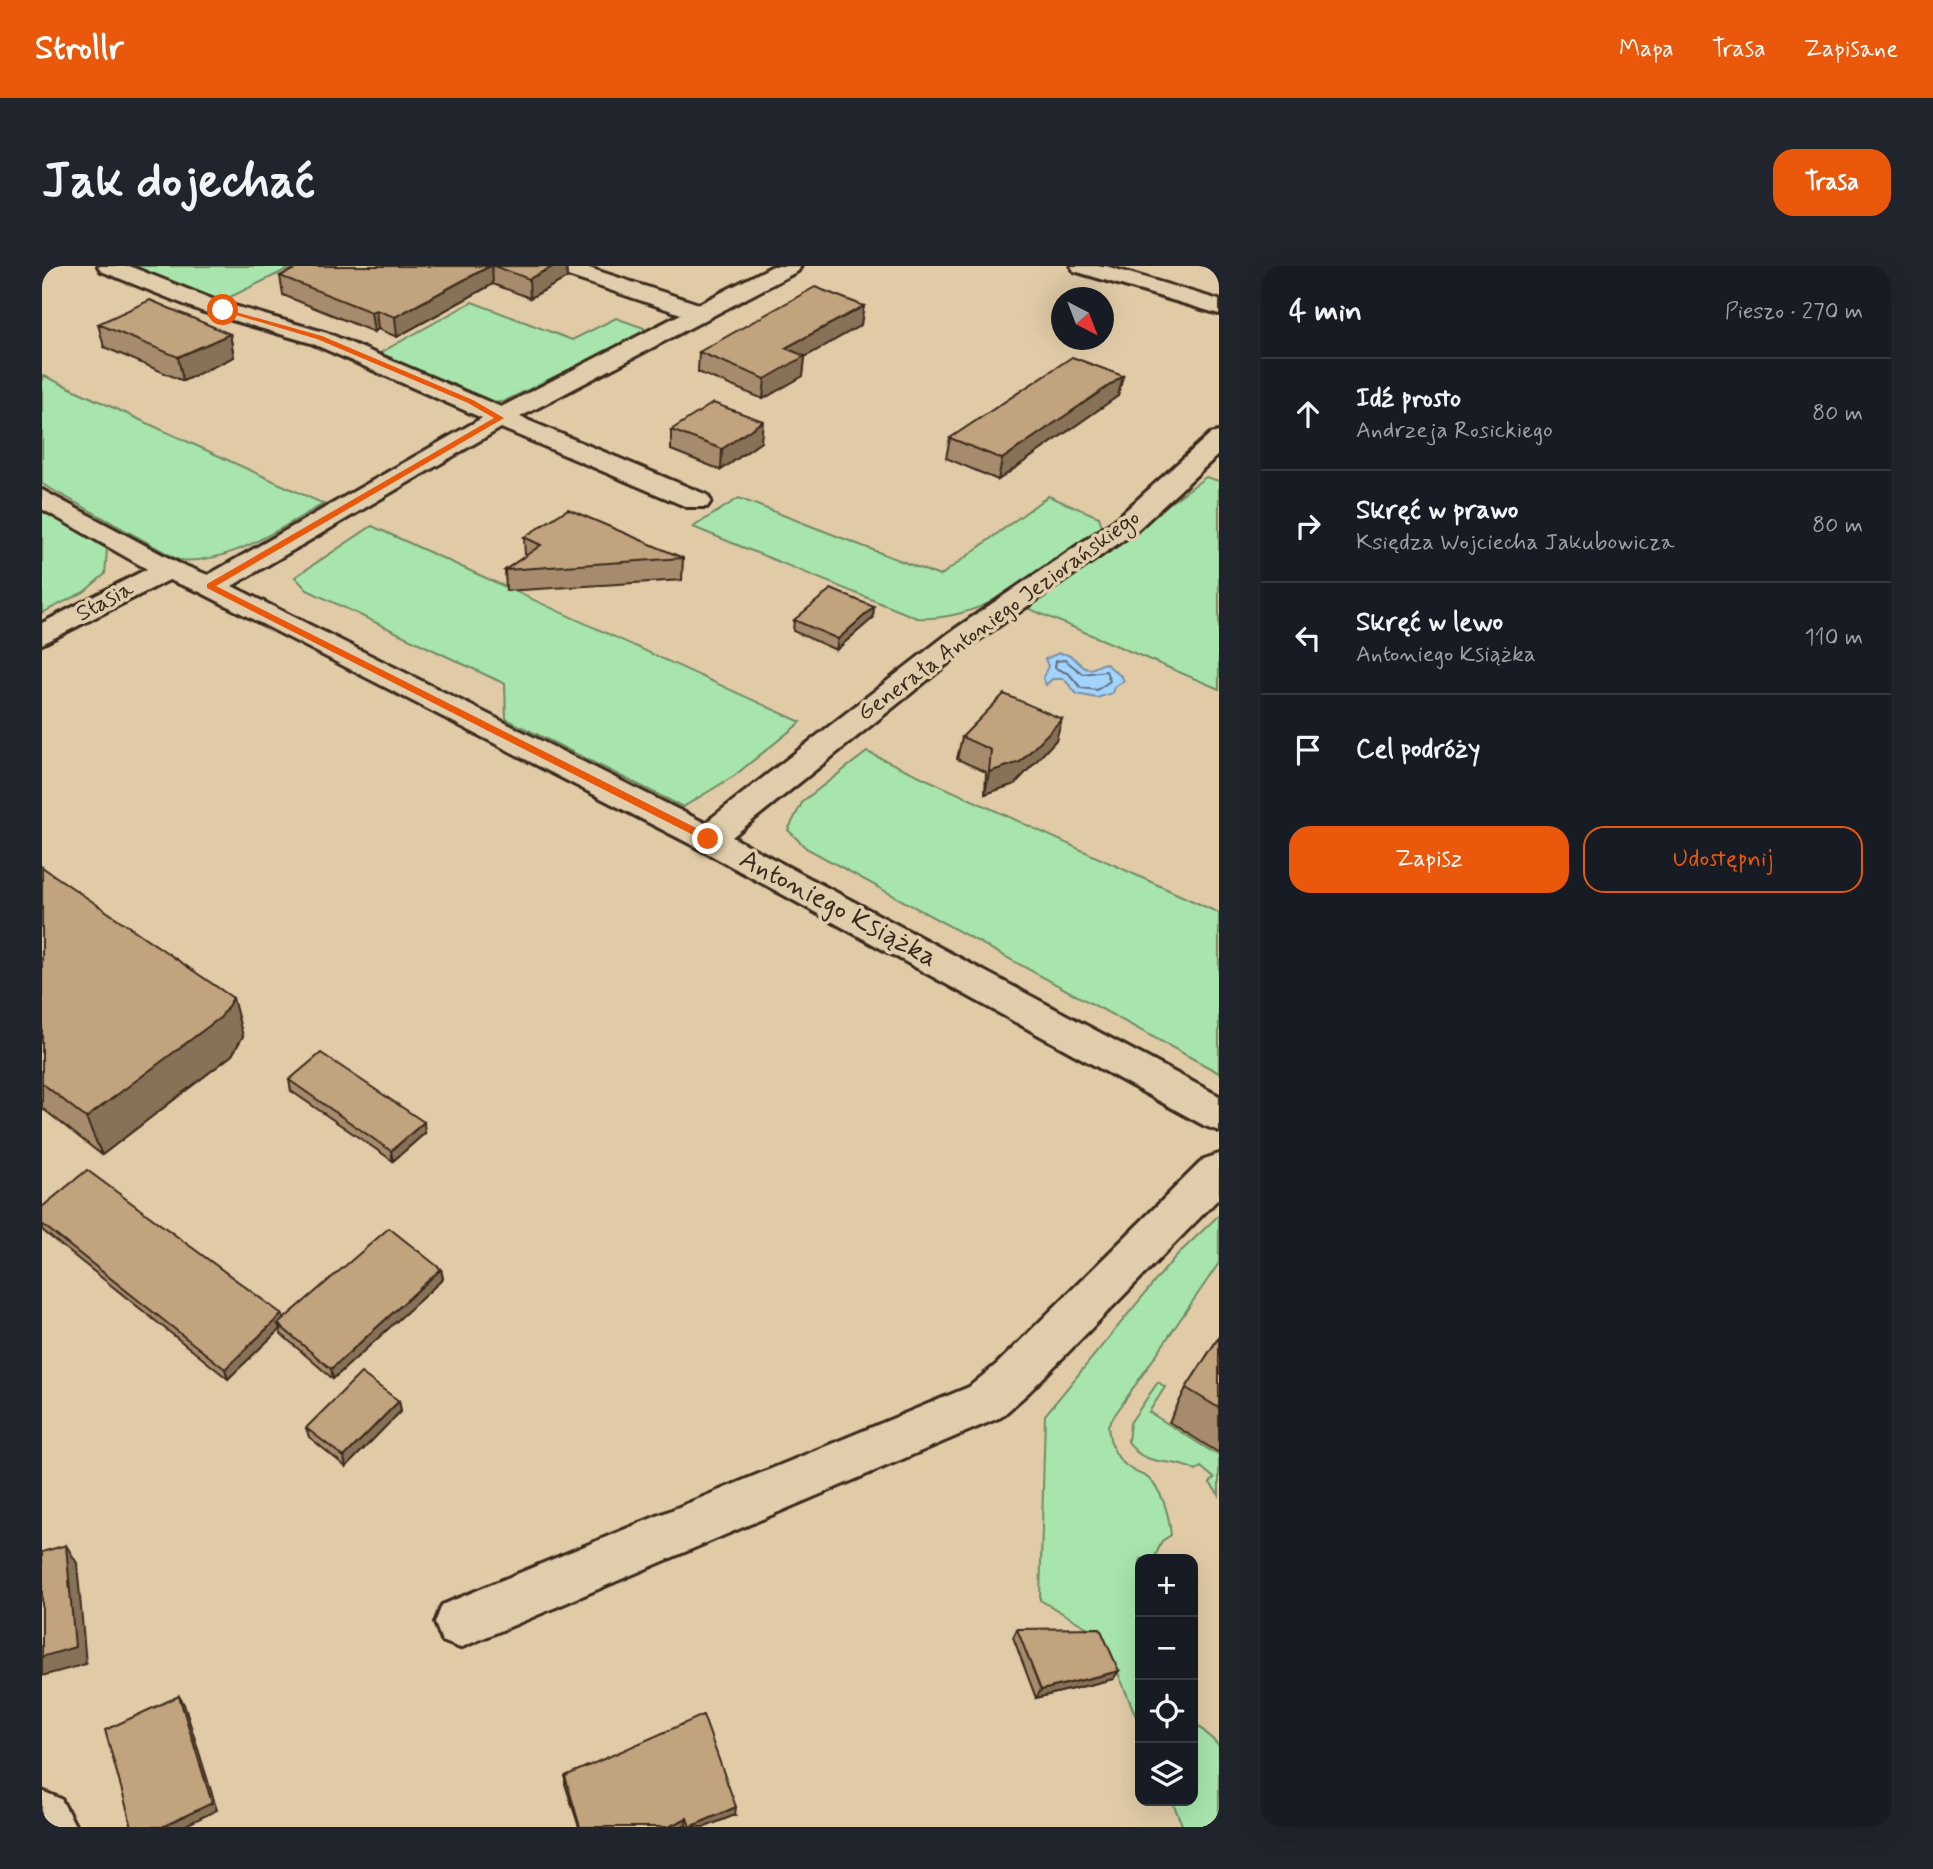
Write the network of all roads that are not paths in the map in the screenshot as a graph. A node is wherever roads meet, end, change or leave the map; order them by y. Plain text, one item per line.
1 (108, 266) edge
2 (561, 266) edge
3 (790, 266) edge
4 (1082, 266) edge
5 (1219, 307) edge
6 (702, 313) junction
7 (500, 418) junction
8 (1219, 440) edge
9 (42, 498) edge
10 (696, 501) dead end
11 (168, 569) junction
12 (210, 586) junction
13 (42, 635) edge
14 (708, 839) junction
15 (1219, 1115) edge
16 (1219, 1171) edge
17 (460, 1623) dead end
18 (42, 1818) edge
19 (49, 1827) edge

1 - 7 street
2 - 6 street
3 - 6 street
4 - 5 street
6 - 7 street
7 - 10 street
7 - 12 street
8 - 14 street, Generała Antoniego Jeziorańskiego
9 - 11 street, Antoniego Książka
11 - 12 street, Antoniego Książka
11 - 13 street, Stasia
12 - 14 street, Antoniego Książka
14 - 15 street, Antoniego Książka
16 - 17 street
18 - 19 street

